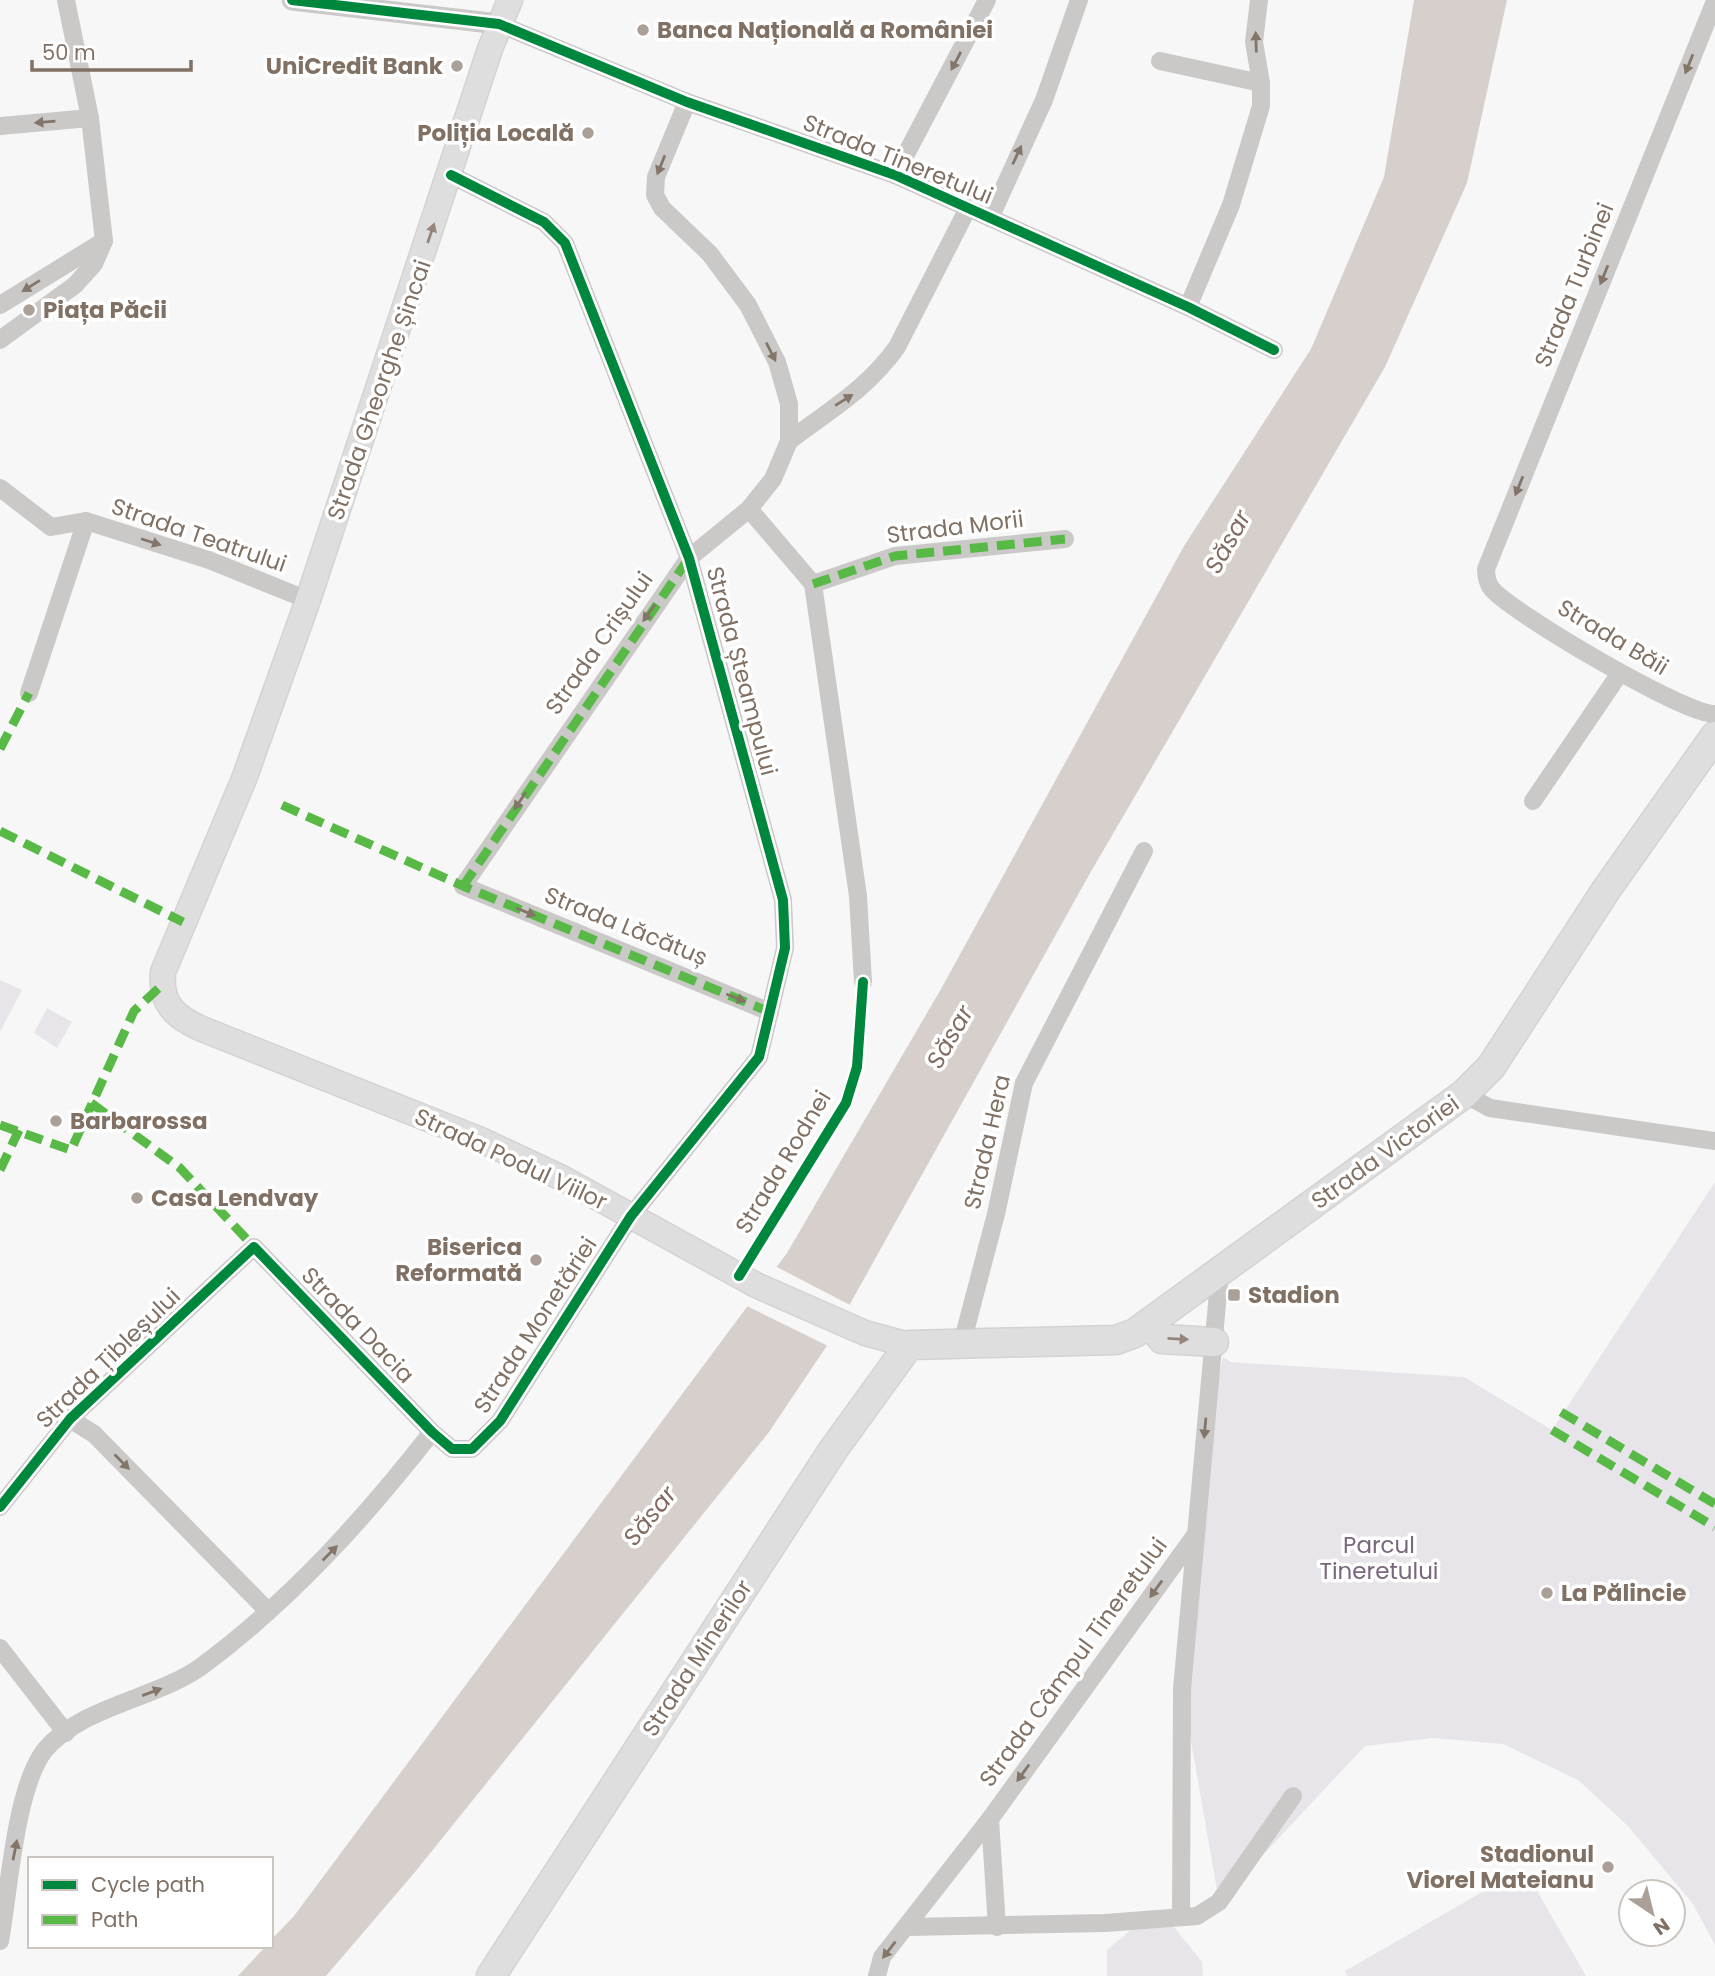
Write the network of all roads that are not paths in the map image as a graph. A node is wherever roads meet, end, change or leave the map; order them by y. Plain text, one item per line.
1 (66, 0) edge
2 (292, 0) edge
3 (510, 0) edge
4 (987, 0) edge
5 (1079, 0) edge
6 (1259, 0) edge
7 (1715, 1) edge
8 (499, 24) junction
9 (1160, 61) dead end
10 (1261, 83) junction
11 (687, 102) junction
12 (90, 118) junction
13 (0, 126) edge
14 (451, 175) junction
15 (895, 175) junction
16 (968, 208) junction
17 (989, 218) junction
18 (104, 241) junction
19 (57, 269) junction
20 (75, 285) junction
21 (0, 305) edge
22 (1188, 307) junction
23 (0, 340) edge
24 (1275, 350) dead end
25 (789, 441) junction
26 (0, 488) edge
27 (749, 509) junction
28 (86, 521) junction
29 (1065, 539) dead end
30 (689, 558) junction
31 (813, 584) junction
32 (1491, 589) joint
33 (308, 600) junction
34 (1620, 673) junction
35 (29, 693) dead end
36 (1715, 714) edge
37 (1715, 736) edge
38 (1533, 802) dead end
39 (1144, 851) dead end
40 (463, 886) joint
41 (863, 982) dead end
42 (162, 985) joint
43 (770, 1012) junction
44 (1464, 1094) junction
45 (1715, 1141) edge
46 (631, 1216) junction
47 (254, 1247) joint
48 (1220, 1271) junction
49 (1150, 1323) junction
50 (1213, 1342) junction
51 (962, 1343) junction
52 (909, 1345) junction
53 (70, 1419) junction
54 (432, 1432) junction
55 (0, 1507) edge
56 (1196, 1533) junction
57 (267, 1610) junction
58 (0, 1648) edge
59 (66, 1733) junction
60 (1293, 1796) dead end
61 (990, 1819) junction
62 (1181, 1917) junction
63 (908, 1927) junction
64 (997, 1927) junction
65 (0, 1941) edge
66 (491, 1976) edge
67 (877, 1976) edge

1 - 12 street
2 - 8 street
3 - 8 main road, Strada Gheorghe Șincai
4 -> 15 street
17 -> 5 street
10 -> 6 street
7 -> 32 street, Strada Turbinei
8 - 11 street, Strada Tineretului
8 - 14 main road, Strada Gheorghe Șincai
9 - 10 street
10 - 22 street
11 - 15 street, Strada Tineretului
11 -> 25 street
12 -> 13 street
12 - 18 street
14 - 30 street, Strada Șteampului
33 -> 14 main road, Strada Gheorghe Șincai
15 - 16 street, Strada Tineretului
16 - 17 street, Strada Tineretului
25 -> 16 street
17 - 22 street, Strada Tineretului
18 - 19 street
18 - 20 street
19 - 20 street
19 -> 21 street
20 - 23 street
22 - 24 street, Strada Tineretului
25 - 27 street, Strada Crișului
26 - 28 street
27 - 30 street, Strada Crișului
27 - 31 street
28 -> 33 street, Strada Teatrului
28 - 35 street, Strada Teatrului
29 - 31 street, Strada Morii
30 -> 40 street, Strada Crișului
30 - 43 street, Strada Șteampului
31 - 41 street
32 - 34 street, Strada Băii
33 - 42 main road, Strada Gheorghe Șincai
34 - 36 street, Strada Băii
34 - 38 street
37 - 44 main road, Strada Victoriei
39 - 51 street, Strada Hera
40 -> 43 street, Strada Lăcătuș
42 - 46 main road, Strada Podul Viilor
43 - 46 street, Strada Șteampului
44 - 45 street
44 - 48 main road, Strada Victoriei
46 - 52 main road, Strada Podul Viilor
46 - 54 street, Strada Monetăriei
47 - 53 street, Strada Țibleșului
47 - 54 street, Strada Dacia
48 - 49 main road, Strada Victoriei
48 - 50 street, Strada Câmpul Tineretului
49 -> 50 main road
49 - 51 main road, Strada Victoriei
50 -> 56 street, Strada Câmpul Tineretului
51 - 52 main road, Strada Victoriei
52 - 66 main road, Strada Minerilor
53 - 55 street, Strada Țibleșului
53 -> 57 street
57 -> 54 street
56 -> 61 street, Strada Câmpul Tineretului
56 - 62 street, Strada Câmpul Tineretului
59 -> 57 street
58 - 59 street
65 -> 59 street
60 - 62 street
61 - 63 street, Strada Câmpul Tineretului
61 - 64 street, Strada Câmpul Tineretului
62 - 64 street
63 - 64 street
63 -> 67 street, Strada Câmpul Tineretului

